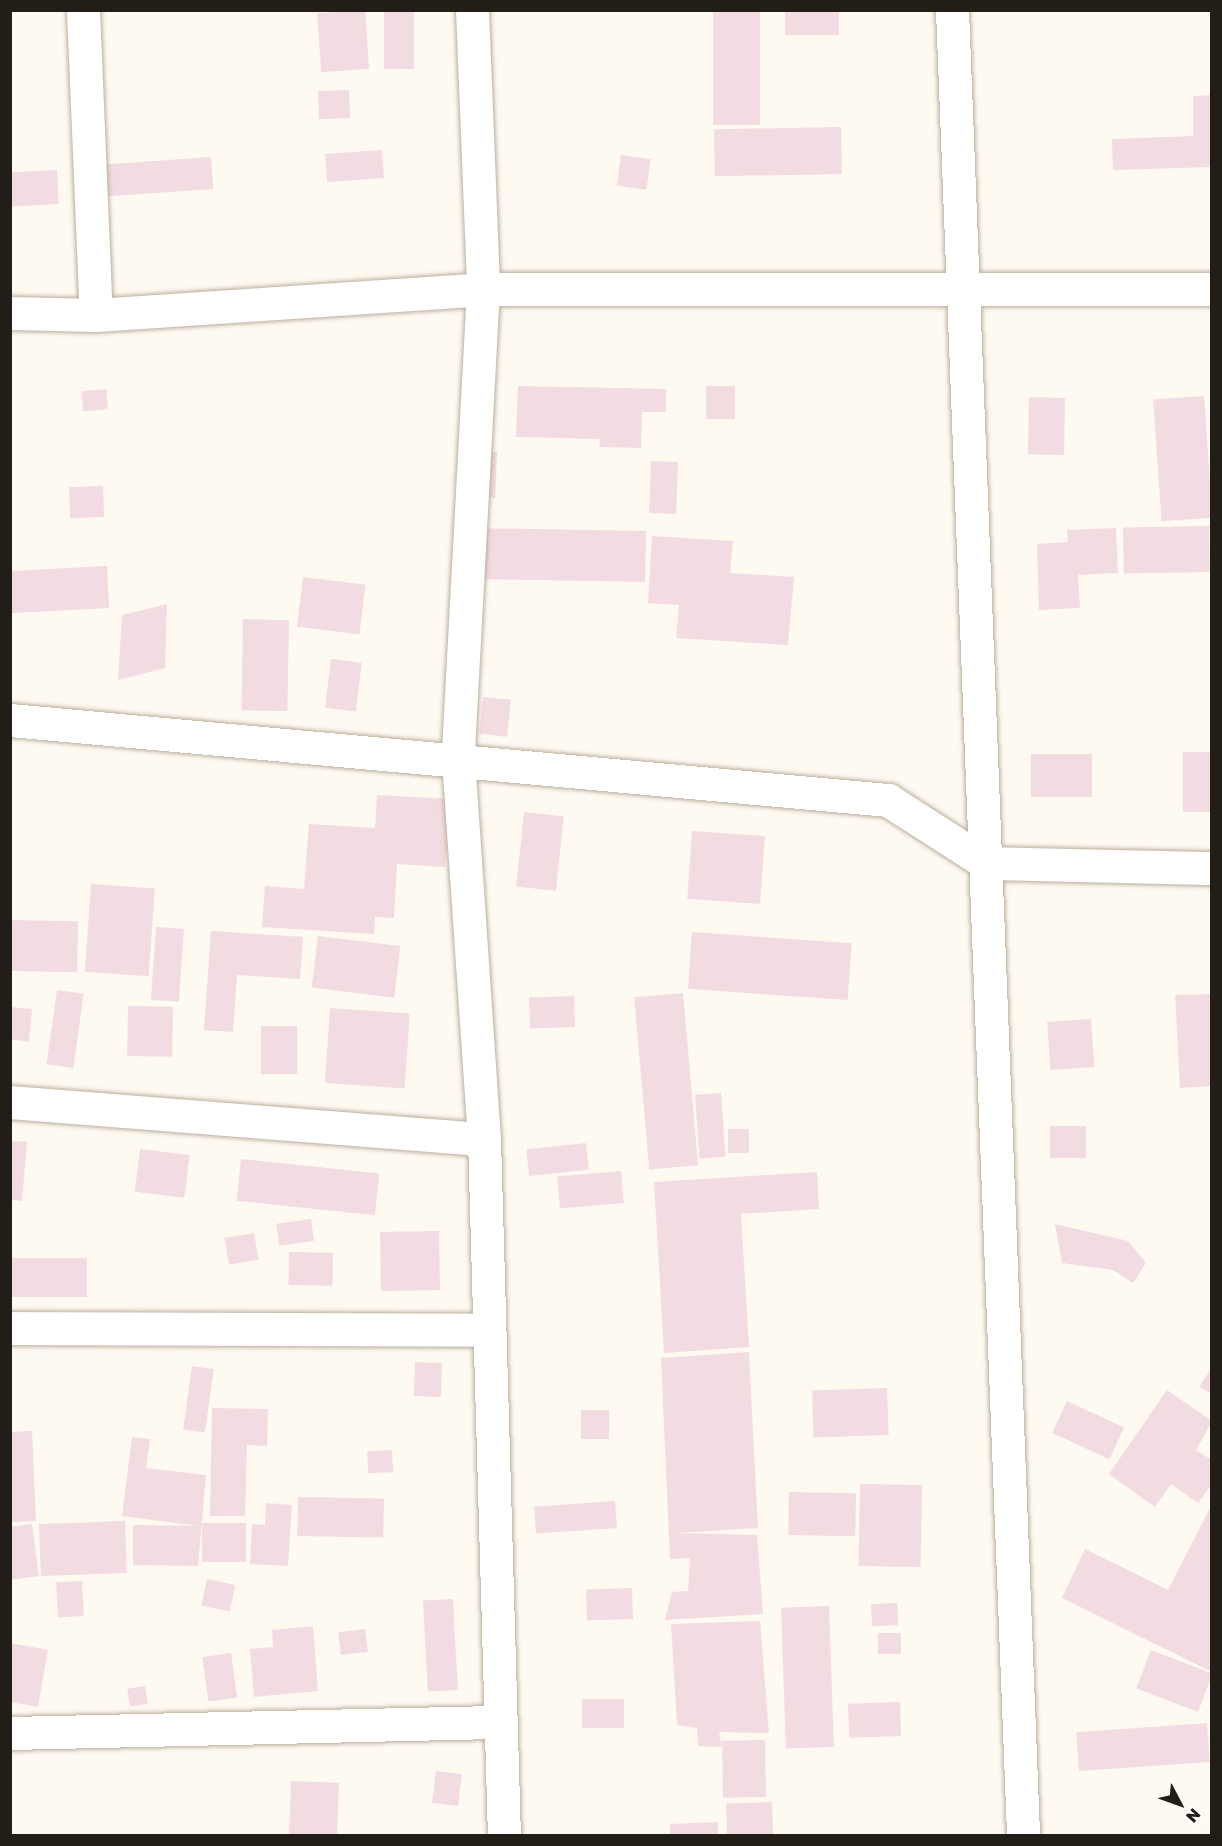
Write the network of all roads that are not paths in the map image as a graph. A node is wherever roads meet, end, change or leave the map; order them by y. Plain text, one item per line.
1 (83, 10) edge
2 (472, 10) edge
3 (952, 10) edge
4 (963, 288) junction
5 (1212, 288) edge
6 (483, 290) junction
7 (10, 314) edge
8 (96, 315) junction
9 (10, 720) edge
10 (458, 758) junction
11 (986, 863) junction
12 (1212, 868) edge
13 (10, 1102) edge
14 (484, 1139) junction
15 (10, 1328) edge
16 (486, 1330) junction
17 (501, 1722) junction
18 (10, 1733) edge
19 (504, 1836) edge
20 (1023, 1836) edge

1 - 8 street
2 - 6 street
3 - 4 street
4 - 5 street
4 - 6 street
4 - 11 street
6 - 8 street
6 - 10 street
7 - 8 street
9 - 10 street
10 - 11 street
10 - 14 street
11 - 12 street
11 - 20 street
13 - 14 street
14 - 16 street
15 - 16 street
16 - 17 street
17 - 18 street
17 - 19 street

